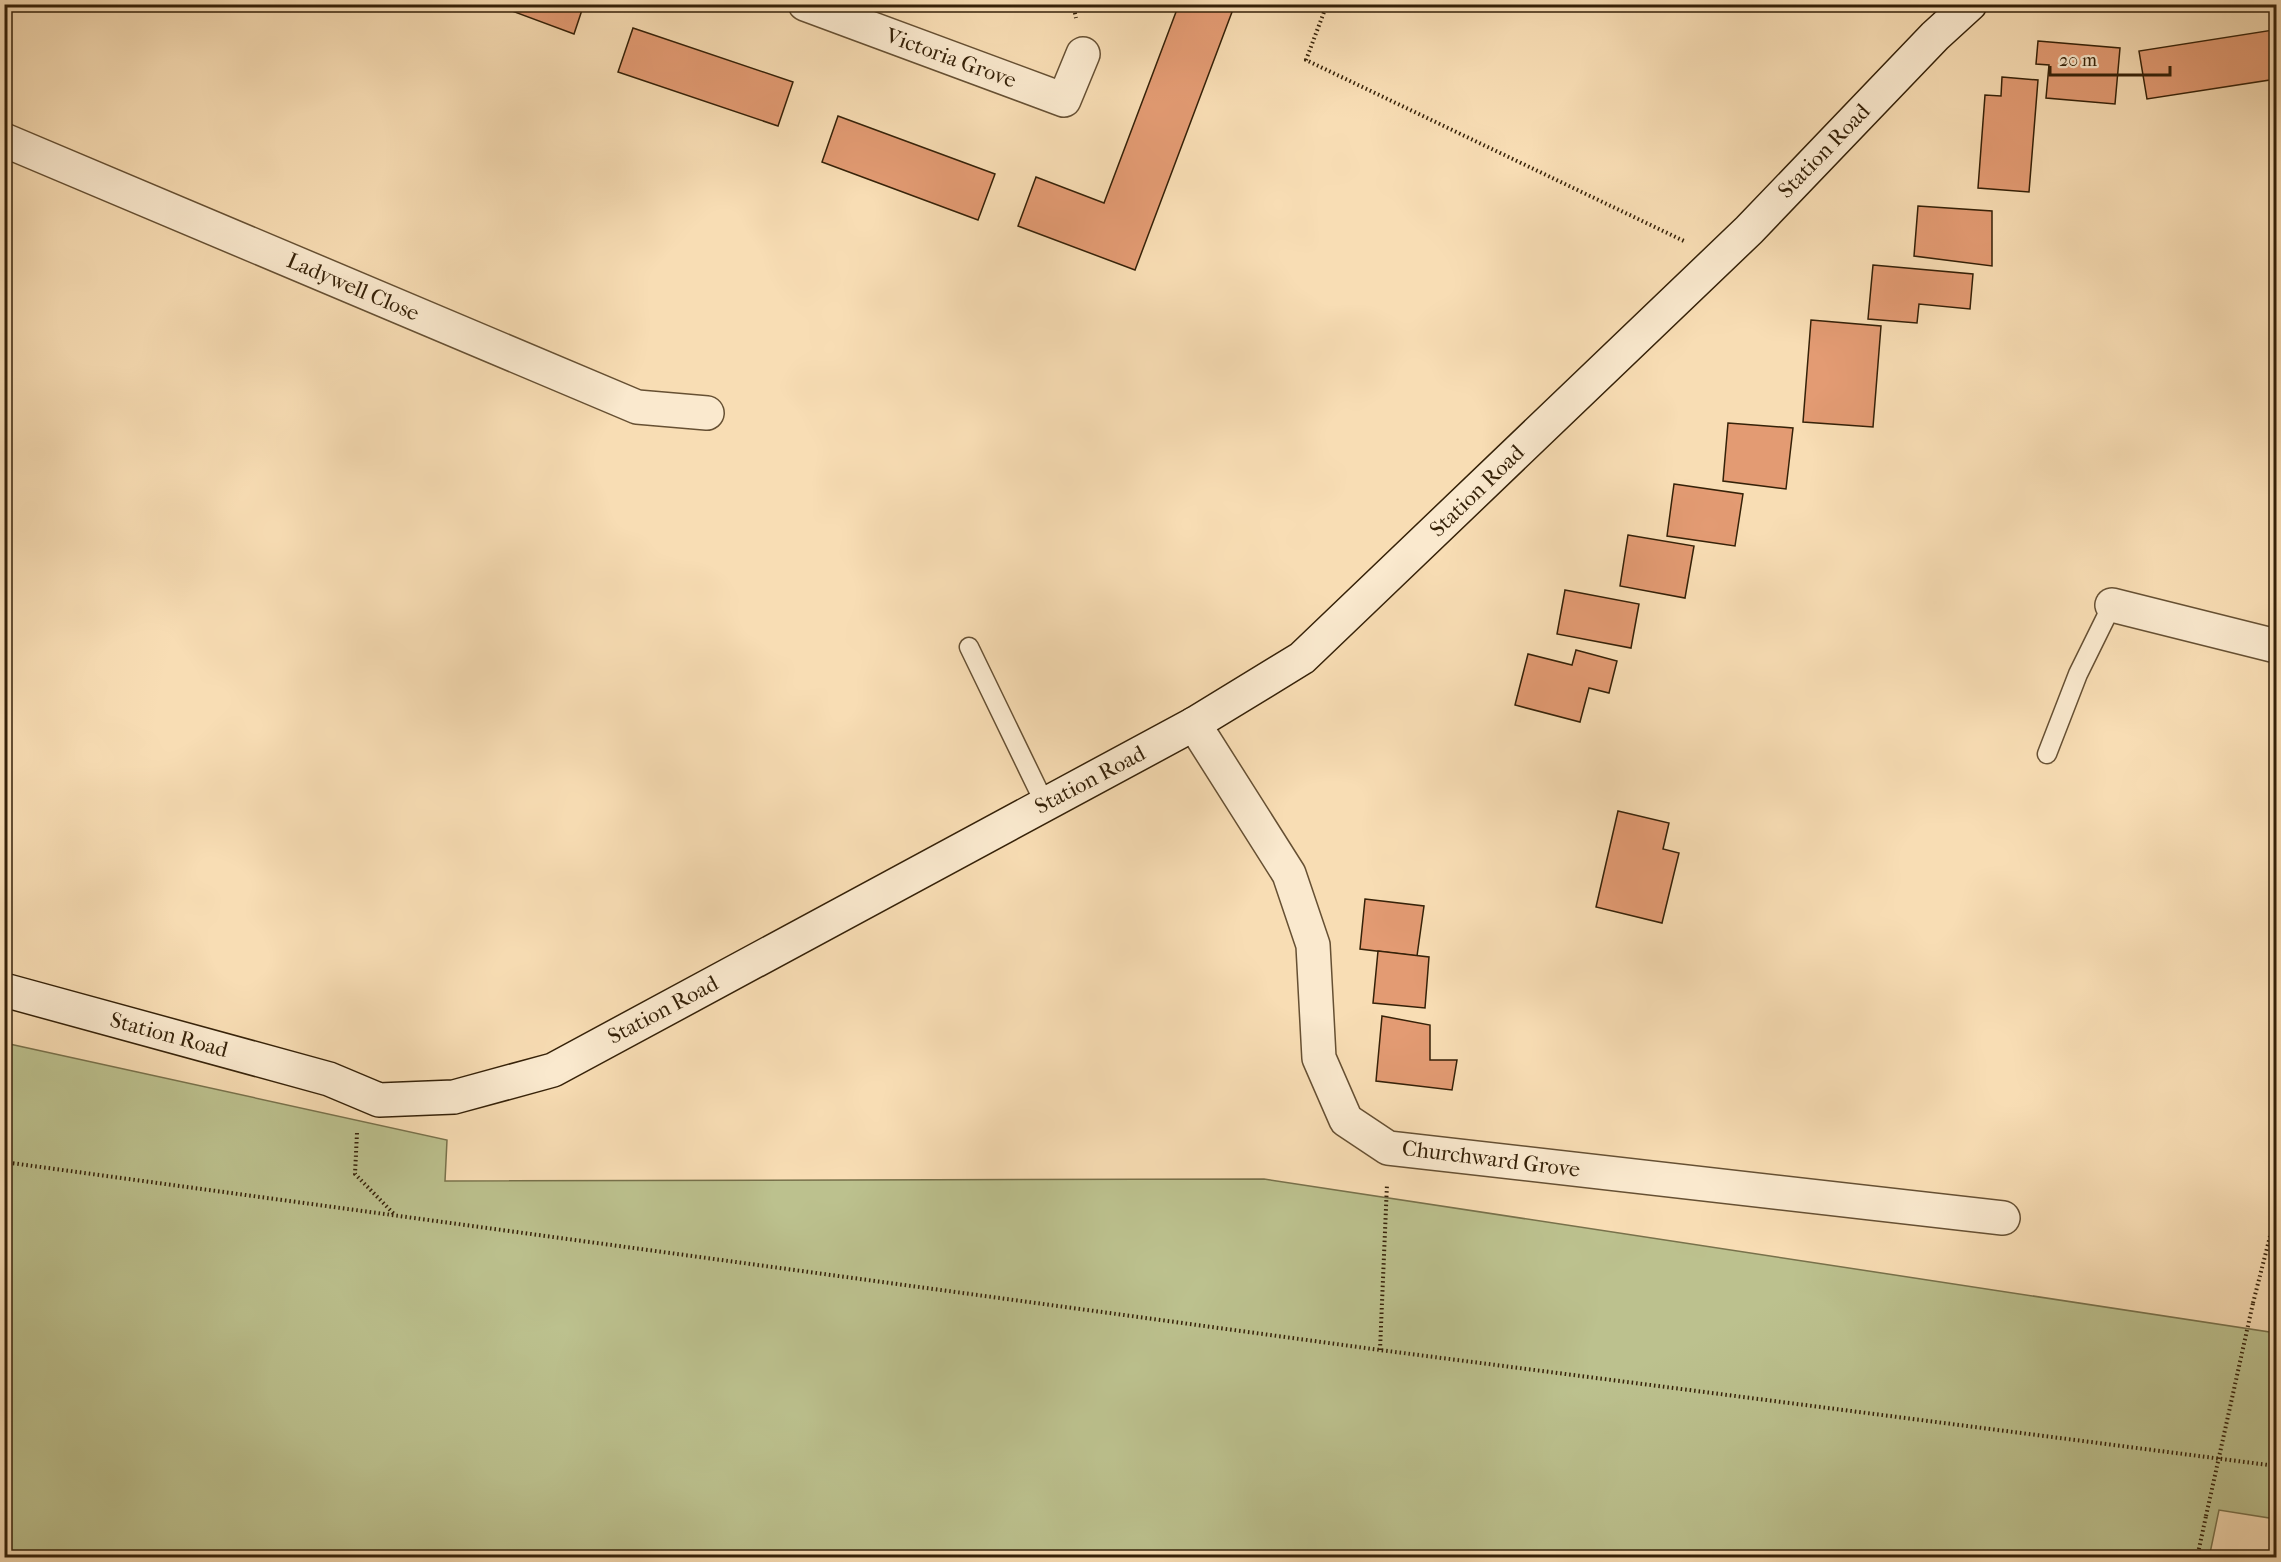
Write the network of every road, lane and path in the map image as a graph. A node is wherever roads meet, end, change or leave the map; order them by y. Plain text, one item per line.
1 (805, 4) edge
2 (1327, 4) edge
3 (1970, 4) edge
4 (840, 10) edge
5 (1083, 54) dead end
6 (4, 140) edge
7 (1720, 258) junction
8 (707, 413) dead end
9 (2112, 605) joint
10 (2277, 646) edge
11 (969, 647) dead end
12 (1194, 724) junction
13 (2047, 754) dead end
14 (1046, 804) junction
15 (4, 990) edge
16 (351, 1127) dead end
17 (1388, 1148) junction
18 (4, 1162) edge
19 (2277, 1213) edge
20 (396, 1215) junction
21 (2003, 1218) dead end
22 (1380, 1350) junction
23 (2277, 1466) edge
24 (2197, 1557) edge

1 - 4 street, Victoria Grove
2 - 7 path
3 - 7 street, Station Road
4 - 5 street, Victoria Grove
6 - 8 street, Ladywell Close
7 - 12 street, Station Road
9 - 10 street
9 - 13 lane
11 - 14 lane
12 - 14 street, Station Road
12 - 17 street, Churchward Grove
14 - 15 street, Station Road
16 - 20 path
17 - 21 street, Churchward Grove
17 - 22 path
18 - 20 path
19 - 24 path, bridge
20 - 22 path
22 - 23 path

